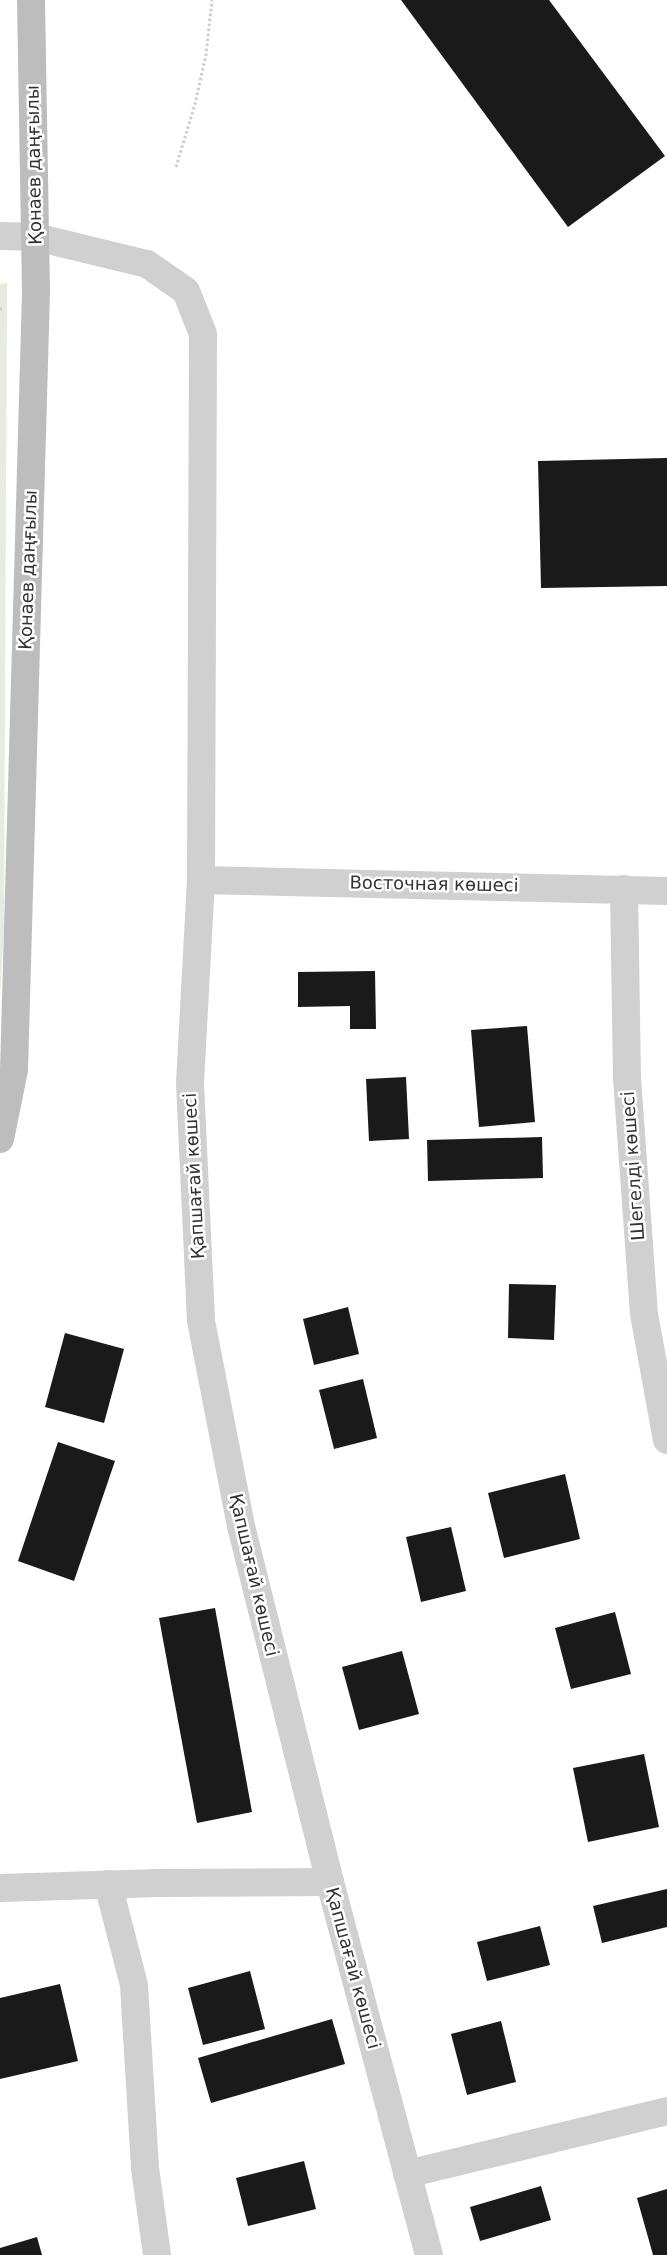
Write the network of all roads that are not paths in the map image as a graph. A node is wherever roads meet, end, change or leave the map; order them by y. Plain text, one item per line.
1 (31, 0) edge
2 (0, 236) edge
3 (36, 237) junction
4 (201, 880) junction
5 (624, 889) junction
6 (667, 890) edge
7 (0, 1139) edge
8 (667, 1440) edge
9 (330, 1882) junction
10 (108, 1884) junction
11 (0, 1888) edge
12 (667, 2111) edge
13 (407, 2174) junction
14 (157, 2255) edge
15 (429, 2255) edge

1 - 3 main road, Қонаев даңғылы
2 - 3 street, Қапшағай көшесі
3 - 4 street, Қапшағай көшесі
3 - 7 main road, Қонаев даңғылы
4 - 5 street, Восточная көшесі
4 - 9 street, Қапшағай көшесі
5 - 6 street, Восточная көшесі
5 - 8 street, Шегелді көшесі
9 - 10 street
9 - 13 street, Қапшағай көшесі
10 - 11 street
10 - 14 street
12 - 13 street
13 - 15 street, Қапшағай көшесі

